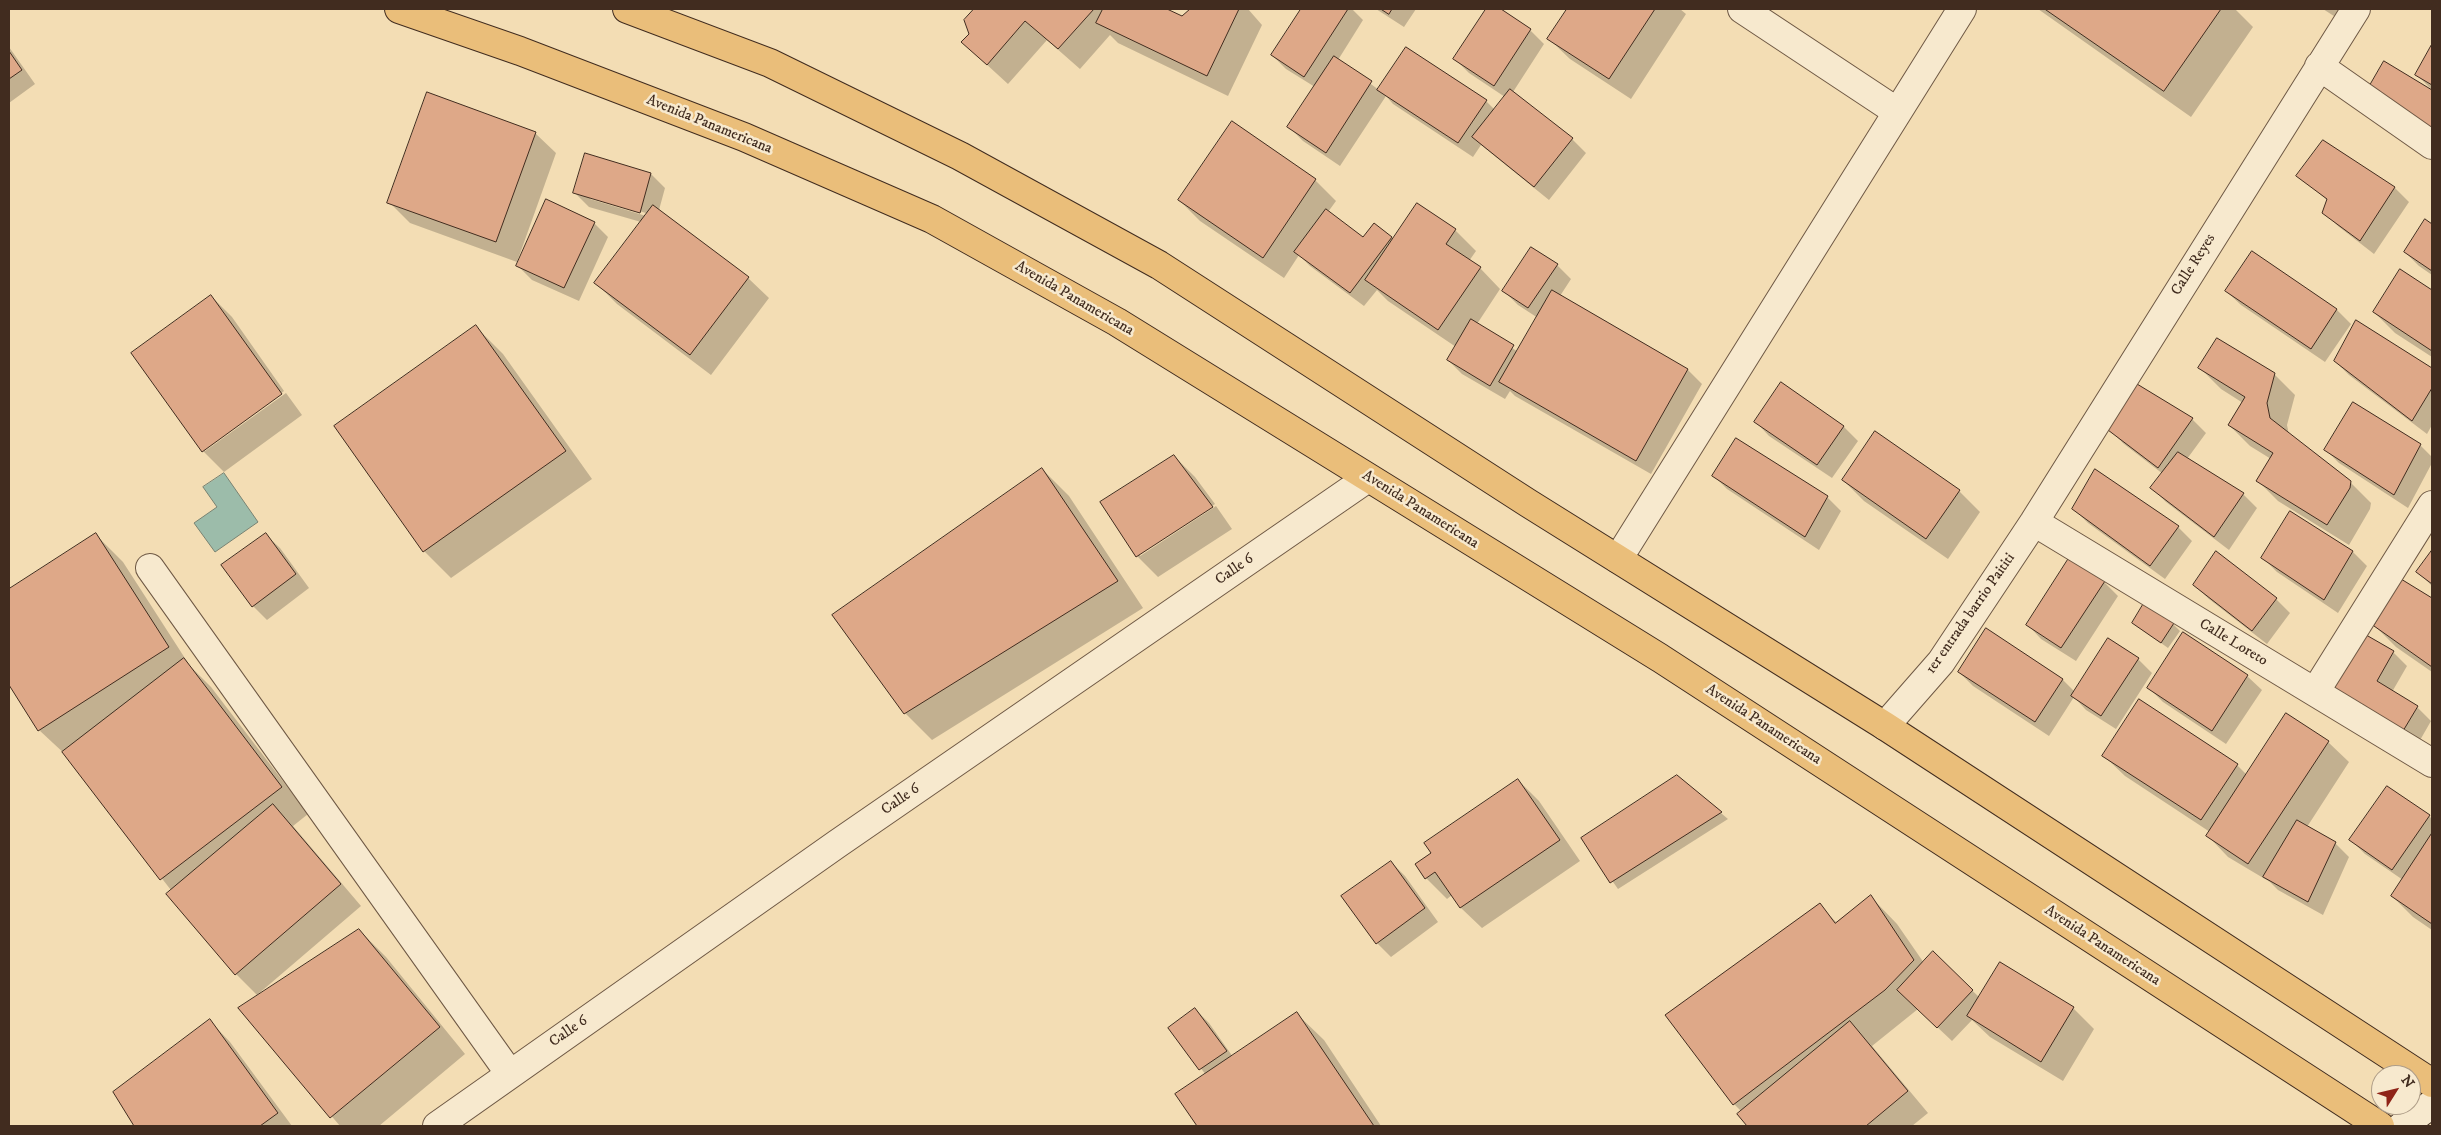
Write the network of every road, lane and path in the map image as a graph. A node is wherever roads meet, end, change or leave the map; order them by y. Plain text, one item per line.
1 (399, 9) edge
2 (627, 9) edge
3 (1742, 9) edge
4 (1962, 9) edge
5 (2356, 9) edge
6 (2318, 66) junction
7 (1896, 111) junction
8 (2432, 145) edge
9 (1368, 478) junction
10 (2432, 505) edge
11 (2034, 522) junction
12 (1618, 559) junction
13 (150, 568) dead end
14 (2315, 692) junction
15 (1885, 726) junction
16 (2432, 762) edge
17 (510, 1074) junction
18 (2432, 1083) edge
19 (2432, 1104) edge
20 (437, 1126) edge
21 (2380, 1126) edge
22 (2402, 1126) edge

1 - 9 highway, Avenida Panamericana
2 - 12 highway
3 - 7 street
4 - 7 street
5 - 6 street, Calle Reyes
6 - 8 street
6 - 11 street, Calle Reyes
7 - 12 street
9 - 17 street, Calle 6
9 - 21 highway, Avenida Panamericana
10 - 14 street
11 - 14 street, Calle Loreto
11 - 15 street, 1er entrada barrio Paititi
12 - 15 highway
13 - 17 street
14 - 16 street, Calle Loreto
15 - 18 highway
17 - 20 street, Calle 6
19 - 22 street

